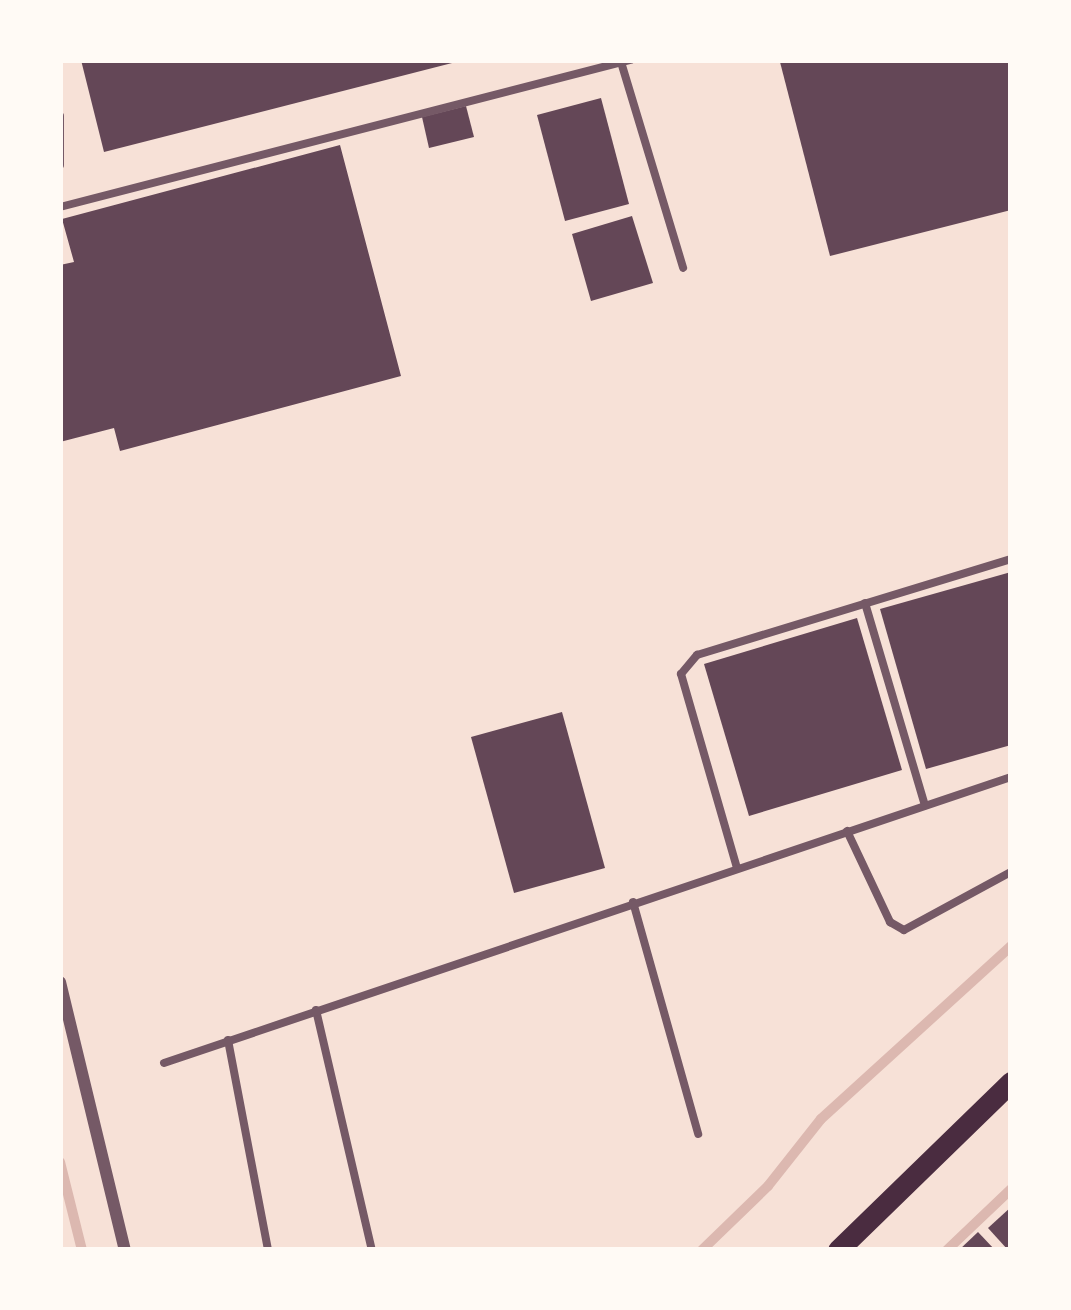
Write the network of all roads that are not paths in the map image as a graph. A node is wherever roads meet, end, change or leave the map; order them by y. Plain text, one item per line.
1 (626, 61) edge
2 (60, 116) edge
3 (60, 165) edge
4 (60, 207) edge
5 (683, 268) dead end
6 (1011, 559) edge
7 (865, 603) junction
8 (1011, 777) edge
9 (925, 805) junction
10 (848, 831) junction
11 (737, 868) junction
12 (1011, 872) edge
13 (633, 902) junction
14 (60, 982) edge
15 (316, 1010) junction
16 (228, 1040) junction
17 (164, 1063) dead end
18 (1011, 1082) edge
19 (698, 1134) dead end
20 (125, 1250) edge
21 (268, 1250) edge
22 (372, 1250) edge
23 (838, 1250) edge

1 - 4 lane
1 - 5 lane
2 - 3 lane
6 - 7 lane
7 - 9 lane
7 - 11 lane
8 - 9 lane
9 - 10 lane
10 - 11 lane
10 - 12 lane
11 - 13 lane
13 - 15 lane
13 - 19 lane
14 - 20 street
15 - 16 lane
15 - 22 lane
16 - 17 lane
16 - 21 lane
18 - 23 main road

